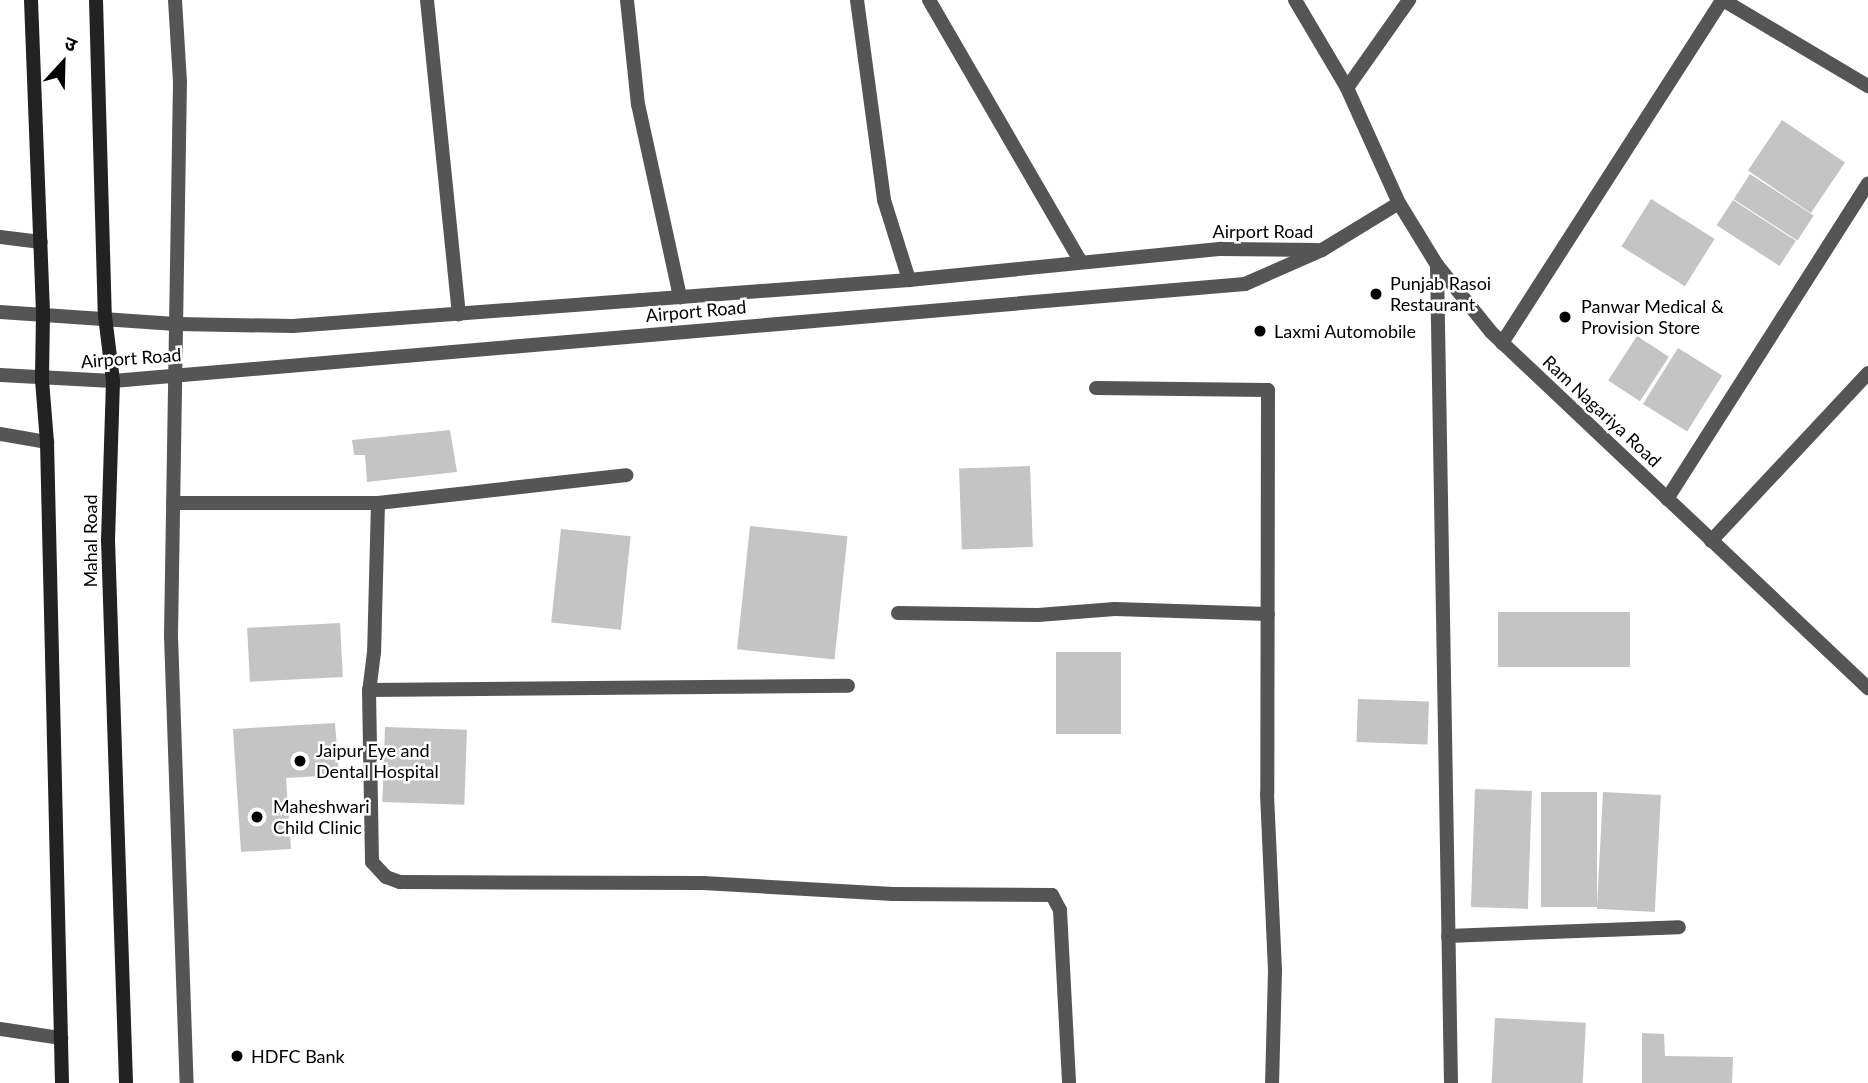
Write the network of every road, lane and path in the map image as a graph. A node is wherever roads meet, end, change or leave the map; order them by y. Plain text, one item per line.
1 (31, 0) edge
2 (96, 0) edge
3 (175, 0) edge
4 (427, 0) edge
5 (628, 0) edge
6 (857, 0) edge
7 (929, 0) edge
8 (1295, 0) edge
9 (1409, 0) edge
10 (1723, 0) edge
11 (1868, 86) edge
12 (1347, 88) junction
13 (1868, 184) edge
14 (1399, 204) junction
15 (0, 237) edge
16 (41, 242) junction
17 (1322, 250) junction
18 (1080, 261) junction
19 (1437, 265) junction
20 (909, 280) junction
21 (680, 297) junction
22 (0, 312) edge
23 (43, 314) junction
24 (459, 314) junction
25 (105, 316) junction
26 (176, 324) junction
27 (1502, 343) junction
28 (1868, 373) edge
29 (0, 374) edge
30 (176, 374) junction
31 (41, 380) junction
32 (113, 382) junction
33 (1096, 388) dead end
34 (0, 434) edge
35 (47, 442) junction
36 (626, 475) dead end
37 (1667, 499) junction
38 (173, 503) junction
39 (377, 503) junction
40 (1711, 541) junction
41 (898, 612) dead end
42 (1268, 614) junction
43 (848, 686) dead end
44 (1868, 688) edge
45 (369, 690) junction
46 (1679, 927) dead end
47 (1448, 936) junction
48 (0, 1030) edge
49 (61, 1038) junction
50 (62, 1083) edge
51 (126, 1083) edge
52 (187, 1083) edge
53 (1069, 1083) edge
54 (1272, 1083) edge
55 (1451, 1083) edge

1 - 16 main road
2 - 25 main road, Mahal Road
3 - 26 street
4 - 24 street
5 - 21 street
6 - 20 street
7 - 18 street
8 - 12 street, Ram Nagariya Road
9 - 12 street
10 - 11 street
10 - 27 street
12 - 14 street, Ram Nagariya Road
13 - 37 street
14 - 17 street
14 - 19 street, Ram Nagariya Road
15 - 16 street
16 - 23 main road
17 - 18 street, Airport Road
17 - 30 street, Airport Road
18 - 20 street, Airport Road
19 - 27 street, Ram Nagariya Road
19 - 47 street
20 - 21 street, Airport Road
21 - 24 street, Airport Road
22 - 23 street, Airport Road
23 - 25 street, Airport Road
23 - 31 main road
24 - 26 street, Airport Road
25 - 26 street, Airport Road
25 - 32 main road, Mahal Road
26 - 30 street
27 - 37 street, Ram Nagariya Road
28 - 40 street
29 - 31 street, Airport Road
30 - 32 street, Airport Road
30 - 38 street
31 - 32 street, Airport Road
31 - 35 main road
32 - 51 main road, Mahal Road
33 - 42 street
34 - 35 street
35 - 49 main road
36 - 39 street
37 - 40 street, Ram Nagariya Road
38 - 39 street
38 - 52 street
39 - 45 street
40 - 44 street, Ram Nagariya Road
41 - 42 street
42 - 54 street
43 - 45 street
45 - 53 street
46 - 47 street
47 - 55 street
48 - 49 street
49 - 50 main road

